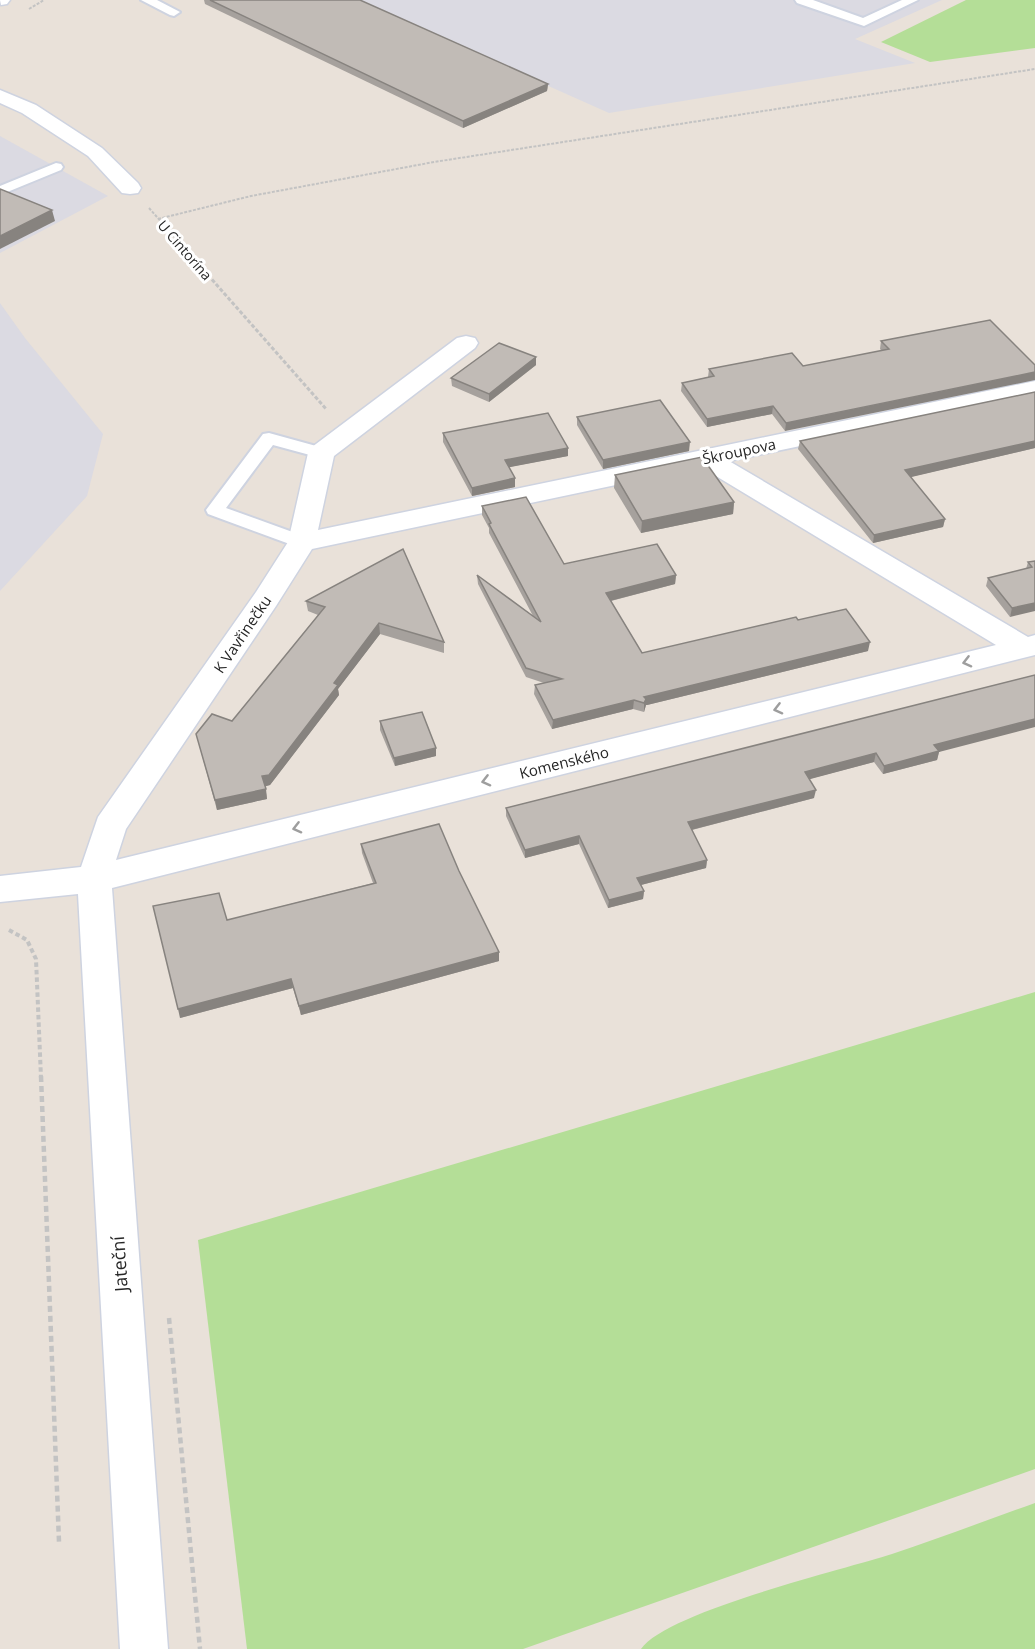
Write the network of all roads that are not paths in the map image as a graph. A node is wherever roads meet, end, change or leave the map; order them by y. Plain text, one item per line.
1 (147, 0) edge
2 (801, 0) edge
3 (912, 0) edge
4 (174, 12) dead end
5 (0, 96) edge
6 (56, 167) dead end
7 (130, 188) road end
8 (0, 191) edge
9 (466, 343) dead end
10 (1035, 390) edge
11 (321, 453) junction
12 (705, 458) junction
13 (302, 542) junction
14 (1029, 646) edge
15 (94, 879) junction
16 (0, 890) edge
17 (144, 1649) edge

1 - 4 lane
2 - 3 lane
5 - 7 street
6 - 8 lane
9 - 11 street
10 - 12 street, Škroupova
11 - 13 street, K Vavřinečku
11 - 13 lane
12 - 13 street, Škroupova
12 - 14 street
13 - 15 street, K Vavřinečku
14 -> 15 street, Komenského
15 - 16 street
15 - 17 street, Jateční

